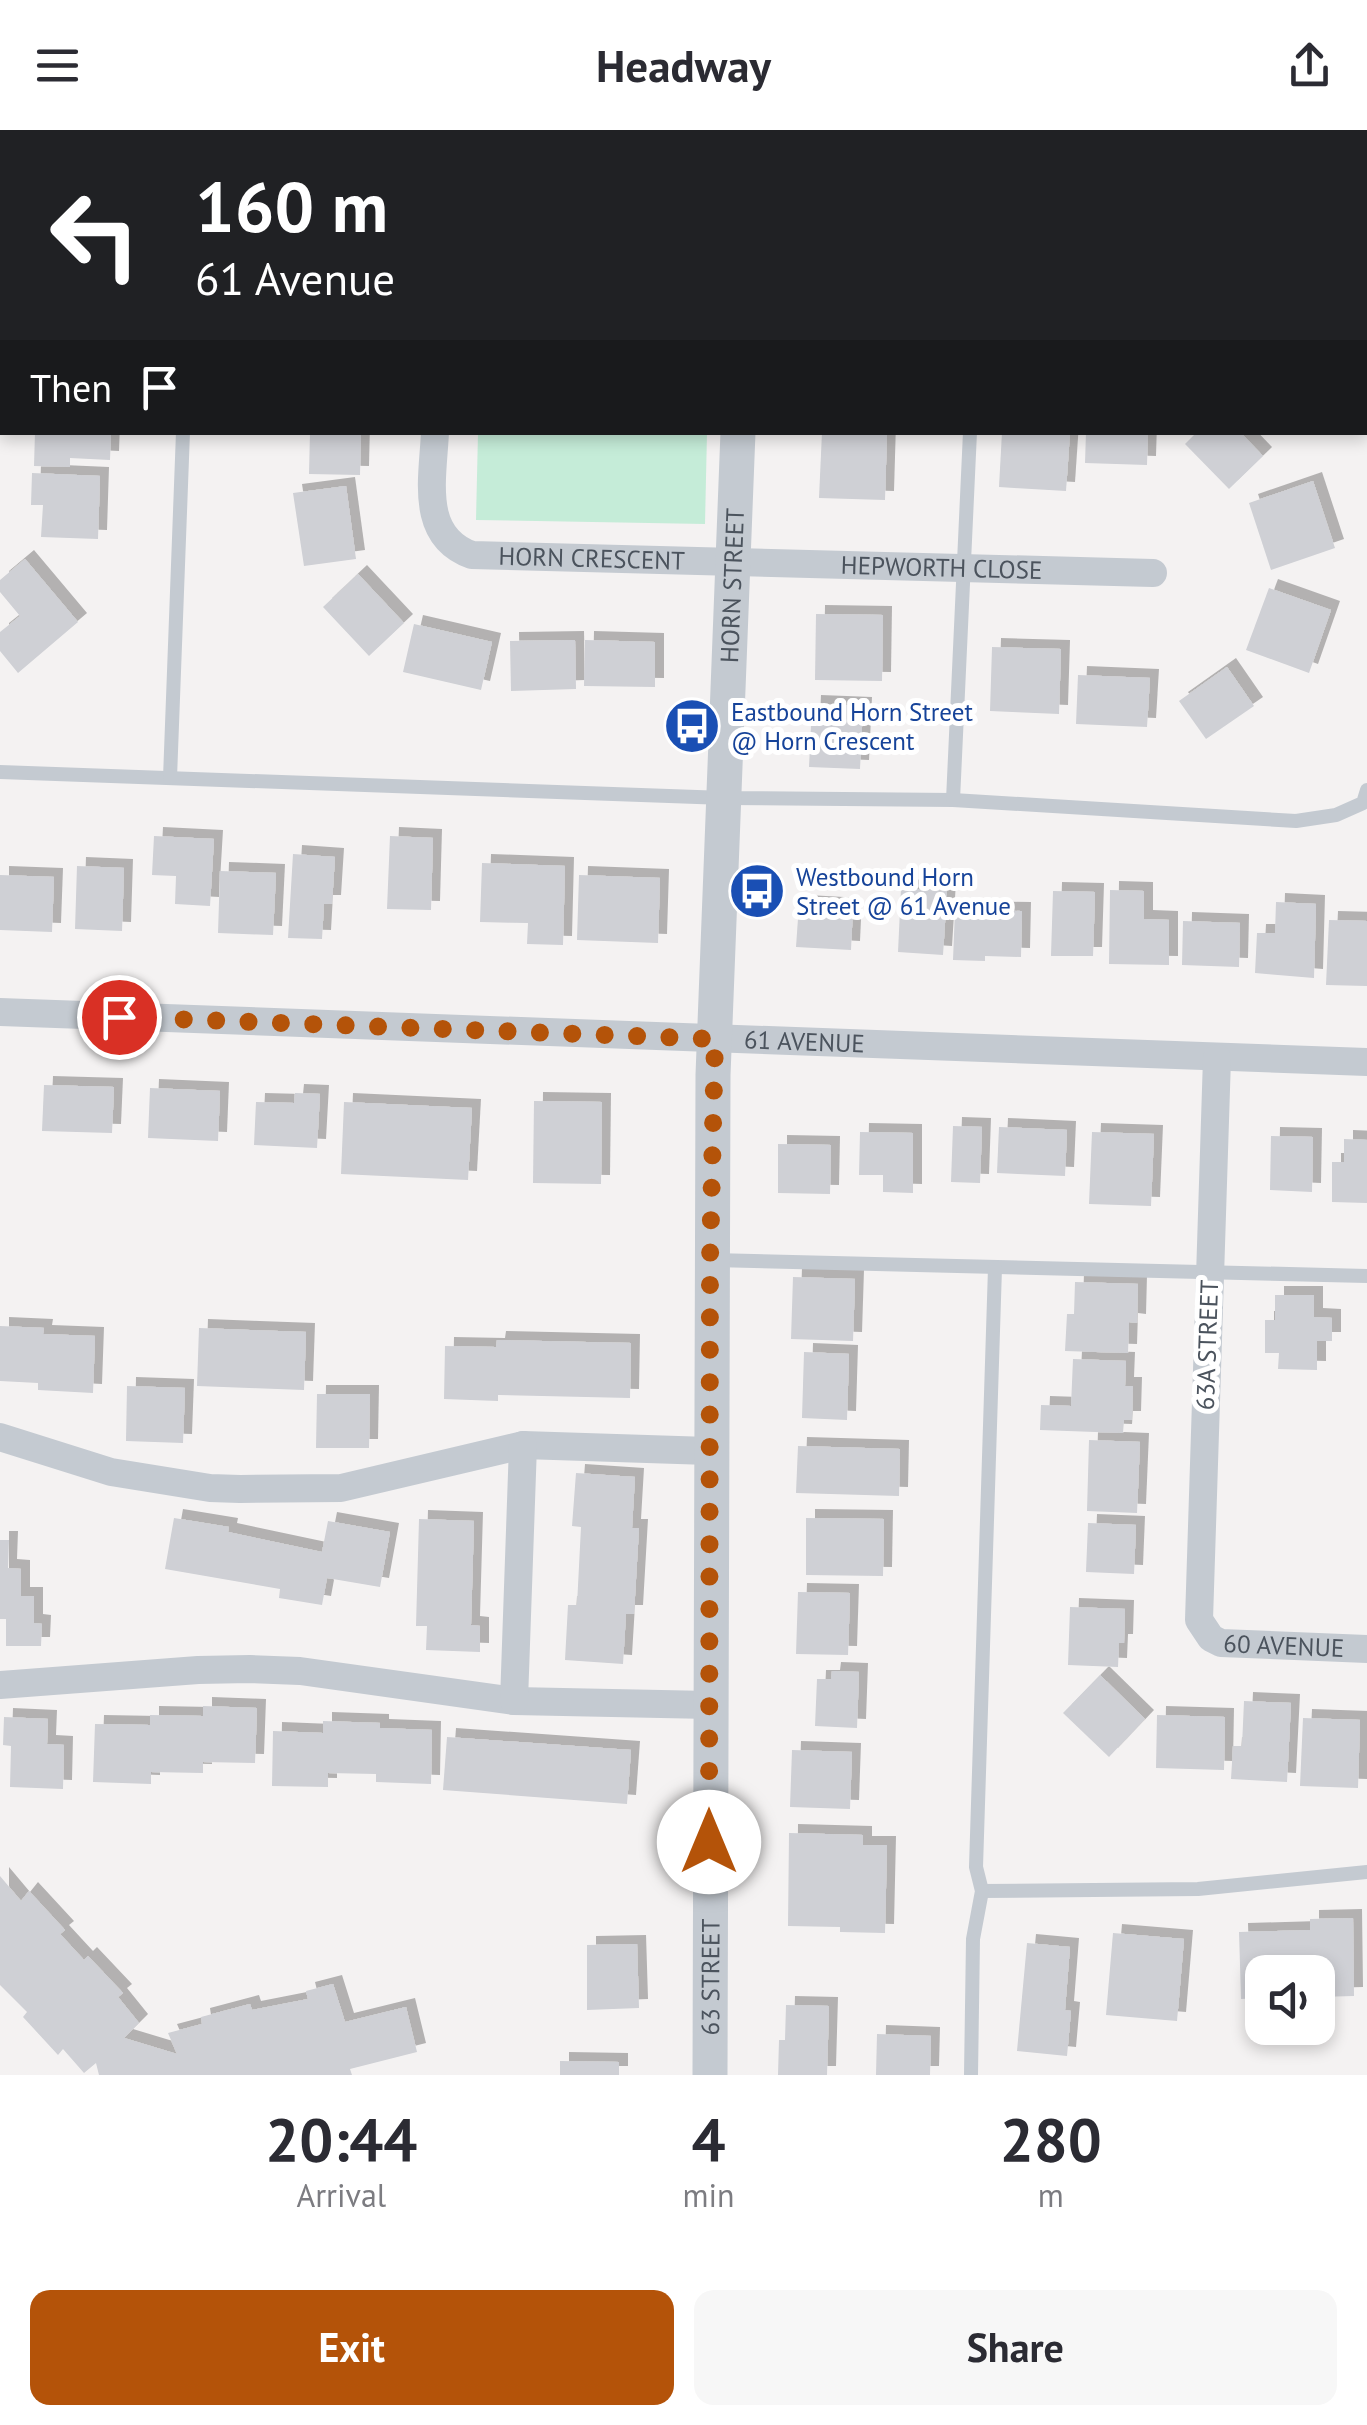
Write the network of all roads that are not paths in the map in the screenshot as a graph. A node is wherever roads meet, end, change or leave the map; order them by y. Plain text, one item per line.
1 (182, 435) edge
2 (435, 435) edge
3 (738, 435) edge
4 (970, 435) edge
5 (733, 559) junction
6 (964, 568) junction
7 (1153, 573) dead end
8 (0, 772) edge
9 (170, 778) junction
10 (1367, 790) edge
11 (725, 798) junction
12 (953, 800) junction
13 (0, 1012) edge
14 (715, 1039) junction
15 (1217, 1058) junction
16 (1367, 1062) edge
17 (710, 1260) junction
18 (995, 1268) junction
19 (1210, 1270) junction
20 (1367, 1276) edge
21 (0, 1437) edge
22 (523, 1445) junction
23 (709, 1452) junction
24 (1206, 1631) joint
25 (1367, 1649) edge
26 (0, 1686) edge
27 (514, 1701) junction
28 (710, 1705) junction
29 (1367, 1872) edge
30 (982, 1891) junction
31 (710, 2075) edge
32 (970, 2075) edge

1 - 9 lane
2 - 5 street, HORN CRESCENT
3 - 5 street, HORN STREET
4 - 6 lane
5 - 6 street, HEPWORTH CLOSE
5 - 11 street, HORN STREET
6 - 7 street, HEPWORTH CLOSE
6 - 12 lane
8 - 9 lane
9 - 11 lane
10 - 12 lane
11 - 12 lane
11 - 14 street, HORN STREET
13 - 14 street, 61 AVENUE
14 - 15 street, 61 AVENUE
14 - 17 street, 63 STREET
15 - 16 street, 61 AVENUE
15 - 19 street, 63A STREET
17 - 18 lane
17 - 23 street, 63 STREET
18 - 19 lane
18 - 30 lane
19 - 20 lane
19 - 24 street, 63A STREET
21 - 22 street
22 - 23 street
22 - 27 street
23 - 28 street, 63 STREET
24 - 25 street, 60 AVENUE
26 - 27 street
27 - 28 street
28 - 31 street, 63 STREET
29 - 30 lane
30 - 32 lane

